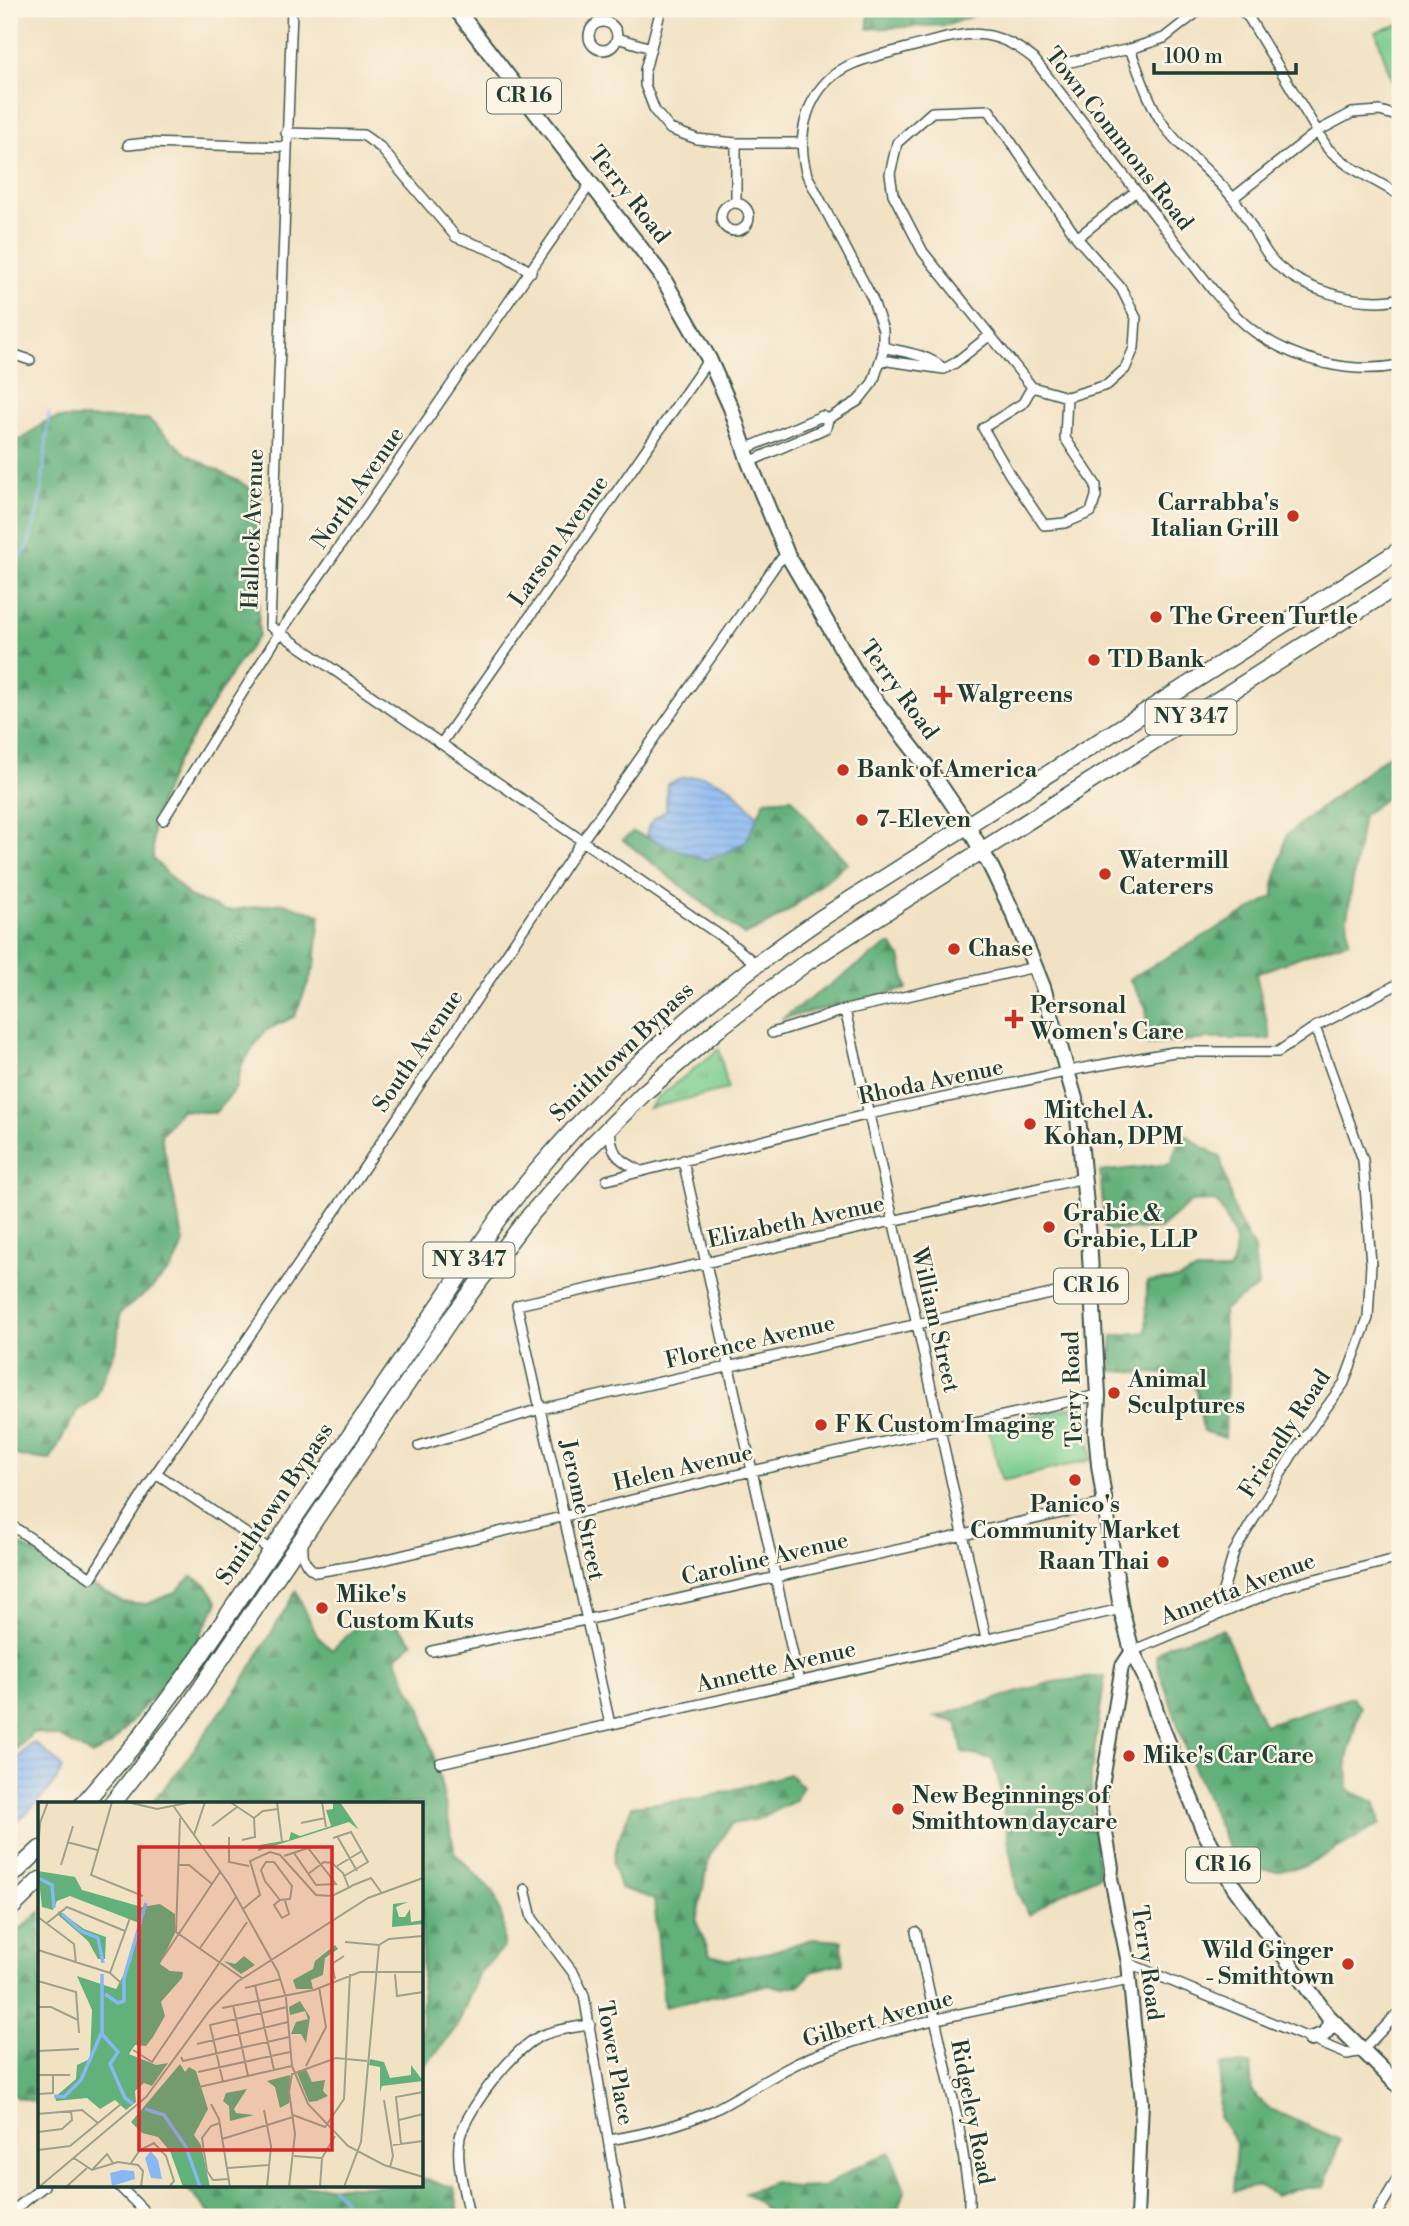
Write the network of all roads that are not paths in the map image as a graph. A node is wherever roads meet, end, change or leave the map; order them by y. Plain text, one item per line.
1 (292, 9) edge
2 (456, 9) edge
3 (661, 9) edge
4 (1201, 9) edge
5 (1240, 9) edge
6 (617, 38) dead end
7 (651, 48) junction
8 (1130, 49) junction
9 (1061, 64) dead end
10 (1400, 117) edge
11 (1318, 131) junction
12 (286, 133) junction
13 (802, 142) junction
14 (736, 143) junction
15 (128, 145) dead end
16 (285, 147) junction
17 (592, 183) junction
18 (1136, 191) junction
19 (1400, 195) edge
20 (1233, 198) junction
21 (736, 202) dead end
22 (1077, 238) junction
23 (531, 272) junction
24 (1400, 298) edge
25 (990, 335) junction
26 (882, 347) junction
27 (9, 353) edge
28 (709, 359) junction
29 (30, 360) dead end
30 (881, 360) junction
31 (1400, 365) edge
32 (944, 369) junction
33 (1032, 387) junction
34 (1066, 397) junction
35 (828, 419) junction
36 (747, 455) junction
37 (1400, 550) edge
38 (787, 554) junction
39 (1400, 584) edge
40 (279, 634) junction
41 (441, 744) junction
42 (163, 820) dead end
43 (967, 825) junction
44 (582, 841) junction
45 (982, 850) junction
46 (756, 964) junction
47 (1035, 967) junction
48 (1400, 983) edge
49 (845, 1010) junction
50 (1315, 1027) junction
51 (772, 1033) dead end
52 (1068, 1071) junction
53 (869, 1114) junction
54 (610, 1127) junction
55 (683, 1160) junction
56 (639, 1170) junction
57 (1084, 1178) junction
58 (607, 1180) dead end
59 (893, 1221) junction
60 (705, 1262) junction
61 (1091, 1285) junction
62 (517, 1304) joint
63 (917, 1324) junction
64 (729, 1367) junction
65 (1098, 1395) junction
66 (540, 1409) junction
67 (940, 1430) junction
68 (419, 1446) dead end
69 (752, 1471) junction
70 (156, 1473) junction
71 (1106, 1503) junction
72 (563, 1516) junction
73 (9, 1524) edge
74 (964, 1534) junction
75 (303, 1538) junction
76 (272, 1551) junction
77 (1400, 1558) edge
78 (776, 1576) junction
79 (1121, 1609) junction
80 (1216, 1615) junction
81 (585, 1620) junction
82 (986, 1639) junction
83 (432, 1651) dead end
84 (1132, 1651) junction
85 (799, 1682) junction
86 (610, 1724) junction
87 (440, 1763) dead end
88 (85, 1802) edge
89 (114, 1802) edge
90 (38, 1851) edge
91 (9, 1878) edge
92 (38, 1883) edge
93 (525, 1889) dead end
94 (9, 1910) edge
95 (916, 1932) dead end
96 (1128, 1964) junction
97 (1129, 1980) junction
98 (1400, 2011) edge
99 (1330, 2018) junction
100 (935, 2020) junction
101 (590, 2025) junction
102 (1311, 2039) junction
103 (1362, 2051) junction
104 (1400, 2087) edge
105 (609, 2140) junction
106 (1400, 2174) edge
107 (42, 2188) edge
108 (121, 2188) edge
109 (9, 2214) edge
110 (150, 2217) edge
111 (469, 2217) edge
112 (621, 2217) edge
113 (969, 2217) edge
114 (1137, 2217) edge
115 (1375, 2217) edge

1 - 12 street, Hallock Avenue
2 - 17 main road, Terry Road / CR 16
3 - 7 street
4 - 8 street
5 - 11 street
6 - 7 street
7 - 14 street
8 - 9 street
8 - 20 street
10 - 11 street
11 - 19 street
11 - 20 street
12 - 16 street, Hallock Avenue
12 - 23 street
13 - 14 street
13 - 18 street, Town Commons Road
13 - 26 street, Town Commons Road
14 - 21 street
15 - 16 street
16 - 40 street, Hallock Avenue
17 - 23 street, North Avenue
17 - 28 main road, Terry Road / CR 16
18 - 22 street
18 - 31 street, Town Commons Road
20 - 24 street
22 - 25 street
22 - 34 street
23 - 40 street, North Avenue
25 - 32 street
25 - 33 street
26 - 30 street, Town Commons Road
26 - 32 street
27 - 29 street
28 - 36 main road, Terry Road / CR 16
28 - 41 street, Larson Avenue
30 - 32 street
30 - 35 street, Town Commons Road
33 - 34 street
33 - 34 street
35 - 36 street, Town Commons Road
35 - 36 street, Town Commons Road
36 - 38 main road, Terry Road / CR 16
37 - 43 highway, Smithtown Bypass / NY 347
38 - 43 main road, Terry Road / CR 16
38 - 44 street, South Avenue
39 - 45 highway, Smithtown Bypass / NY 347
40 - 41 street, Hallock Avenue
40 - 42 street, North Avenue
41 - 44 street, Hallock Avenue
43 - 45 main road, Terry Road / CR 16
43 - 46 highway, Smithtown Bypass / NY 347
44 - 46 street, Hallock Avenue
44 - 70 street, South Avenue
45 - 47 main road, Terry Road / CR 16
45 - 54 highway, Smithtown Bypass / NY 347
46 - 76 highway, Smithtown Bypass / NY 347
47 - 49 street
47 - 52 main road, Terry Road / CR 16
48 - 50 street, Rhoda Avenue
49 - 51 street
49 - 53 street, William Street
50 - 52 street, Rhoda Avenue
50 - 80 street, Friendly Road
52 - 53 street, Rhoda Avenue
52 - 57 main road, Terry Road / CR 16
53 - 55 street, Rhoda Avenue
53 - 59 street, William Street
54 - 56 street
54 - 75 highway, Smithtown Bypass / NY 347
55 - 56 street, Rhoda Avenue
55 - 60 street
56 - 58 street, Rhoda Avenue
57 - 59 street, Elizabeth Avenue
57 - 61 main road, Terry Road / CR 16
59 - 60 street, Elizabeth Avenue
59 - 63 street, William Street
60 - 62 street, Elizabeth Avenue
60 - 64 street
61 - 63 street, Florence Avenue
61 - 65 main road, Terry Road / CR 16
62 - 66 street, Jerome Street
63 - 64 street, Florence Avenue
63 - 67 street, William Street
64 - 66 street, Florence Avenue
64 - 69 street
65 - 67 street, Helen Avenue
65 - 71 main road, Terry Road / CR 16
66 - 68 street, Florence Avenue
66 - 72 street, Jerome Street
67 - 69 street, Helen Avenue
67 - 74 street, William Street
69 - 72 street, Helen Avenue
69 - 78 street
70 - 73 street, South Avenue
70 - 76 street
71 - 74 street, Caroline Avenue
71 - 79 main road, Terry Road / CR 16
72 - 75 street, Helen Avenue
72 - 81 street, Jerome Street
74 - 78 street, Caroline Avenue
74 - 82 street, William Street
75 - 89 highway, Smithtown Bypass / NY 347
76 - 88 highway, Smithtown Bypass / NY 347
77 - 80 street, Annetta Avenue
78 - 81 street, Caroline Avenue
78 - 85 street
79 - 82 street, Annette Avenue
79 - 84 main road, Terry Road / CR 16
80 - 84 street, Annetta Avenue
81 - 83 street, Caroline Avenue
81 - 86 street, Jerome Street
82 - 85 street, Annette Avenue
84 - 96 street, Terry Road
84 - 99 main road, CR 16
85 - 86 street, Annette Avenue
86 - 87 street, Annette Avenue
90 - 91 highway
92 - 94 highway
93 - 101 street, Tower Place
95 - 100 street, Ridgeley Road
96 - 97 street, Terry Road
96 - 102 street
97 - 100 street, Gilbert Avenue
97 - 114 street, Terry Road
98 - 103 street
99 - 102 main road
99 - 103 main road, CR 16
100 - 105 street, Gilbert Avenue
100 - 113 street, Ridgeley Road
101 - 105 street, Tower Place
101 - 111 street
102 - 103 street
103 - 104 main road, CR 16
105 - 112 street, Tower Place
106 - 115 street
107 - 109 street
108 - 110 street

